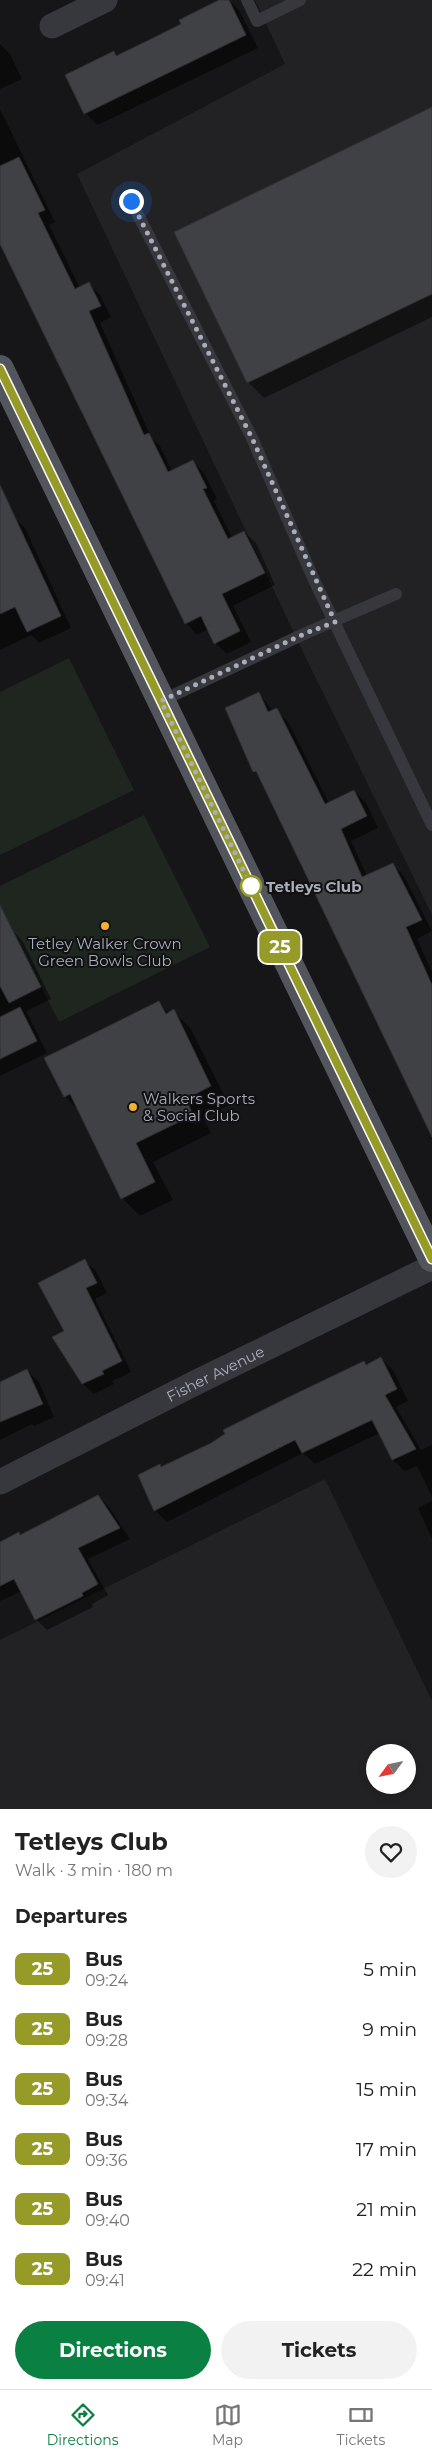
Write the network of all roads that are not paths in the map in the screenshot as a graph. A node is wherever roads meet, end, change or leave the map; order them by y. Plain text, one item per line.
1 (247, 0) edge
2 (300, 0) edge
3 (90, 3) edge
4 (52, 26) dead end
5 (131, 201) dead end
6 (0, 369) edge
7 (396, 594) dead end
8 (335, 622) junction
9 (161, 701) junction
10 (432, 825) edge
11 (432, 1258) edge
12 (432, 1267) edge
13 (0, 1482) edge

1 - 2 lane
3 - 4 street
5 - 8 lane
6 - 9 main road
7 - 8 lane
8 - 9 lane
8 - 10 lane
9 - 11 main road
12 - 13 street, Fisher Avenue

